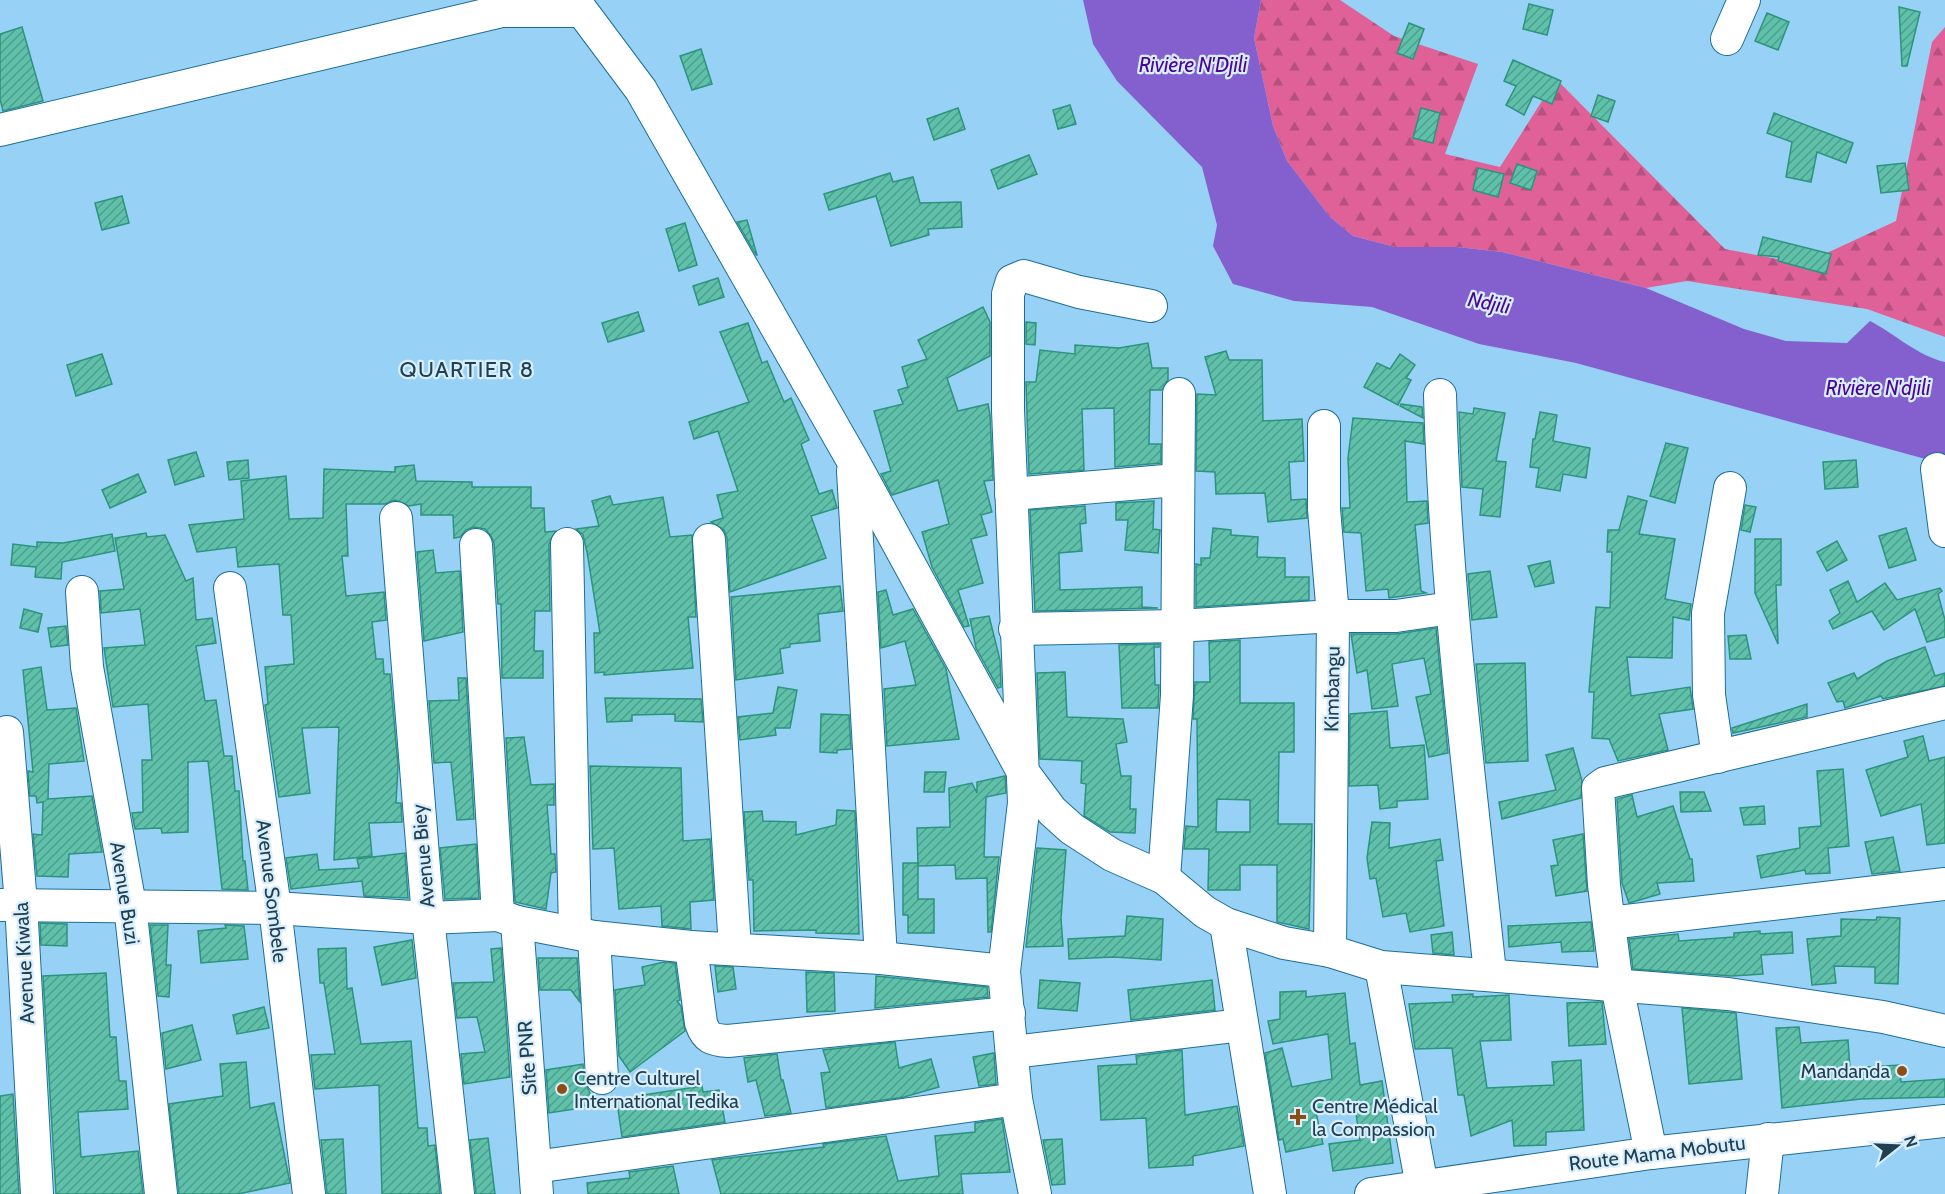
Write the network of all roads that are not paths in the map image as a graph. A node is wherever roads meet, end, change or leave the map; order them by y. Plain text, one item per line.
1 (1744, 0) edge
2 (1727, 39) dead end
3 (0, 130) edge
4 (1151, 306) dead end
5 (1179, 394) dead end
6 (1440, 395) dead end
7 (1324, 426) dead end
8 (853, 461) junction
9 (1936, 469) dead end
10 (1177, 480) junction
11 (1731, 488) dead end
12 (1011, 494) junction
13 (396, 518) dead end
14 (1945, 531) edge
15 (709, 540) dead end
16 (567, 544) dead end
17 (476, 545) dead end
18 (230, 588) dead end
19 (82, 592) dead end
20 (1451, 608) junction
21 (1333, 616) junction
22 (1178, 626) junction
23 (1015, 629) junction
24 (1945, 703) edge
25 (7, 732) dead end
26 (1718, 757) junction
27 (1023, 772) junction
28 (1164, 878) junction
29 (1945, 884) edge
30 (10, 905) edge
31 (130, 905) junction
32 (275, 908) junction
33 (428, 918) junction
34 (508, 919) junction
35 (1609, 923) junction
36 (1226, 924) junction
37 (585, 935) junction
38 (691, 947) junction
39 (735, 948) junction
40 (1330, 951) junction
41 (881, 958) junction
42 (1381, 967) junction
43 (1004, 970) junction
44 (1490, 973) junction
45 (1617, 986) junction
46 (1009, 1013) junction
47 (1242, 1025) junction
48 (1945, 1031) edge
49 (1014, 1052) junction
50 (602, 1078) dead end
51 (1016, 1099) junction
52 (1945, 1121) edge
53 (1768, 1139) junction
54 (1652, 1153) junction
55 (536, 1181) edge
56 (1508, 1183) edge
57 (1422, 1186) junction
58 (37, 1194) edge
59 (161, 1194) edge
60 (309, 1194) edge
61 (458, 1194) edge
62 (1035, 1194) edge
63 (1270, 1194) edge
64 (1371, 1194) edge
65 (1762, 1194) edge

1 - 2 street
3 - 8 street
4 - 12 street
5 - 10 street
6 - 20 street
7 - 21 street, Kimbangu
8 - 27 street
8 - 41 street
9 - 14 street
10 - 12 street
10 - 22 street
11 - 26 street
12 - 23 street
13 - 33 street, Avenue Biey
15 - 39 street
16 - 37 street
17 - 34 street, Site PNR
18 - 32 street, Avenue Sombele
19 - 31 street, Avenue Buzi
20 - 21 street
20 - 44 street
21 - 22 street
21 - 40 street, Kimbangu
22 - 23 street
22 - 28 street
23 - 27 street
24 - 26 street
25 - 30 street, Avenue Kiwala
26 - 35 street
27 - 28 street
27 - 43 street
28 - 36 street
29 - 35 street
30 - 31 street
30 - 58 street, Avenue Kiwala
31 - 32 street
31 - 59 street, Avenue Buzi
32 - 33 street
32 - 60 street, Avenue Sombele
33 - 34 street
33 - 61 street, Avenue Biey
34 - 37 street
34 - 55 street, Site PNR
35 - 45 street
36 - 40 street
36 - 47 street
37 - 38 street
37 - 50 street
38 - 39 street
38 - 46 street
39 - 41 street
40 - 42 street
41 - 43 street
42 - 44 street
42 - 57 street
43 - 46 street
44 - 45 street
45 - 48 street
45 - 54 street
46 - 49 street
47 - 49 street
47 - 63 street
49 - 51 street
51 - 55 street
51 - 62 street
52 - 53 street, Route Mama Mobutu
53 - 54 street, Route Mama Mobutu
53 - 65 street
54 - 56 street, Route Mama Mobutu
56 - 57 street, Route Mama Mobutu
57 - 64 street, Route Mama Mobutu

